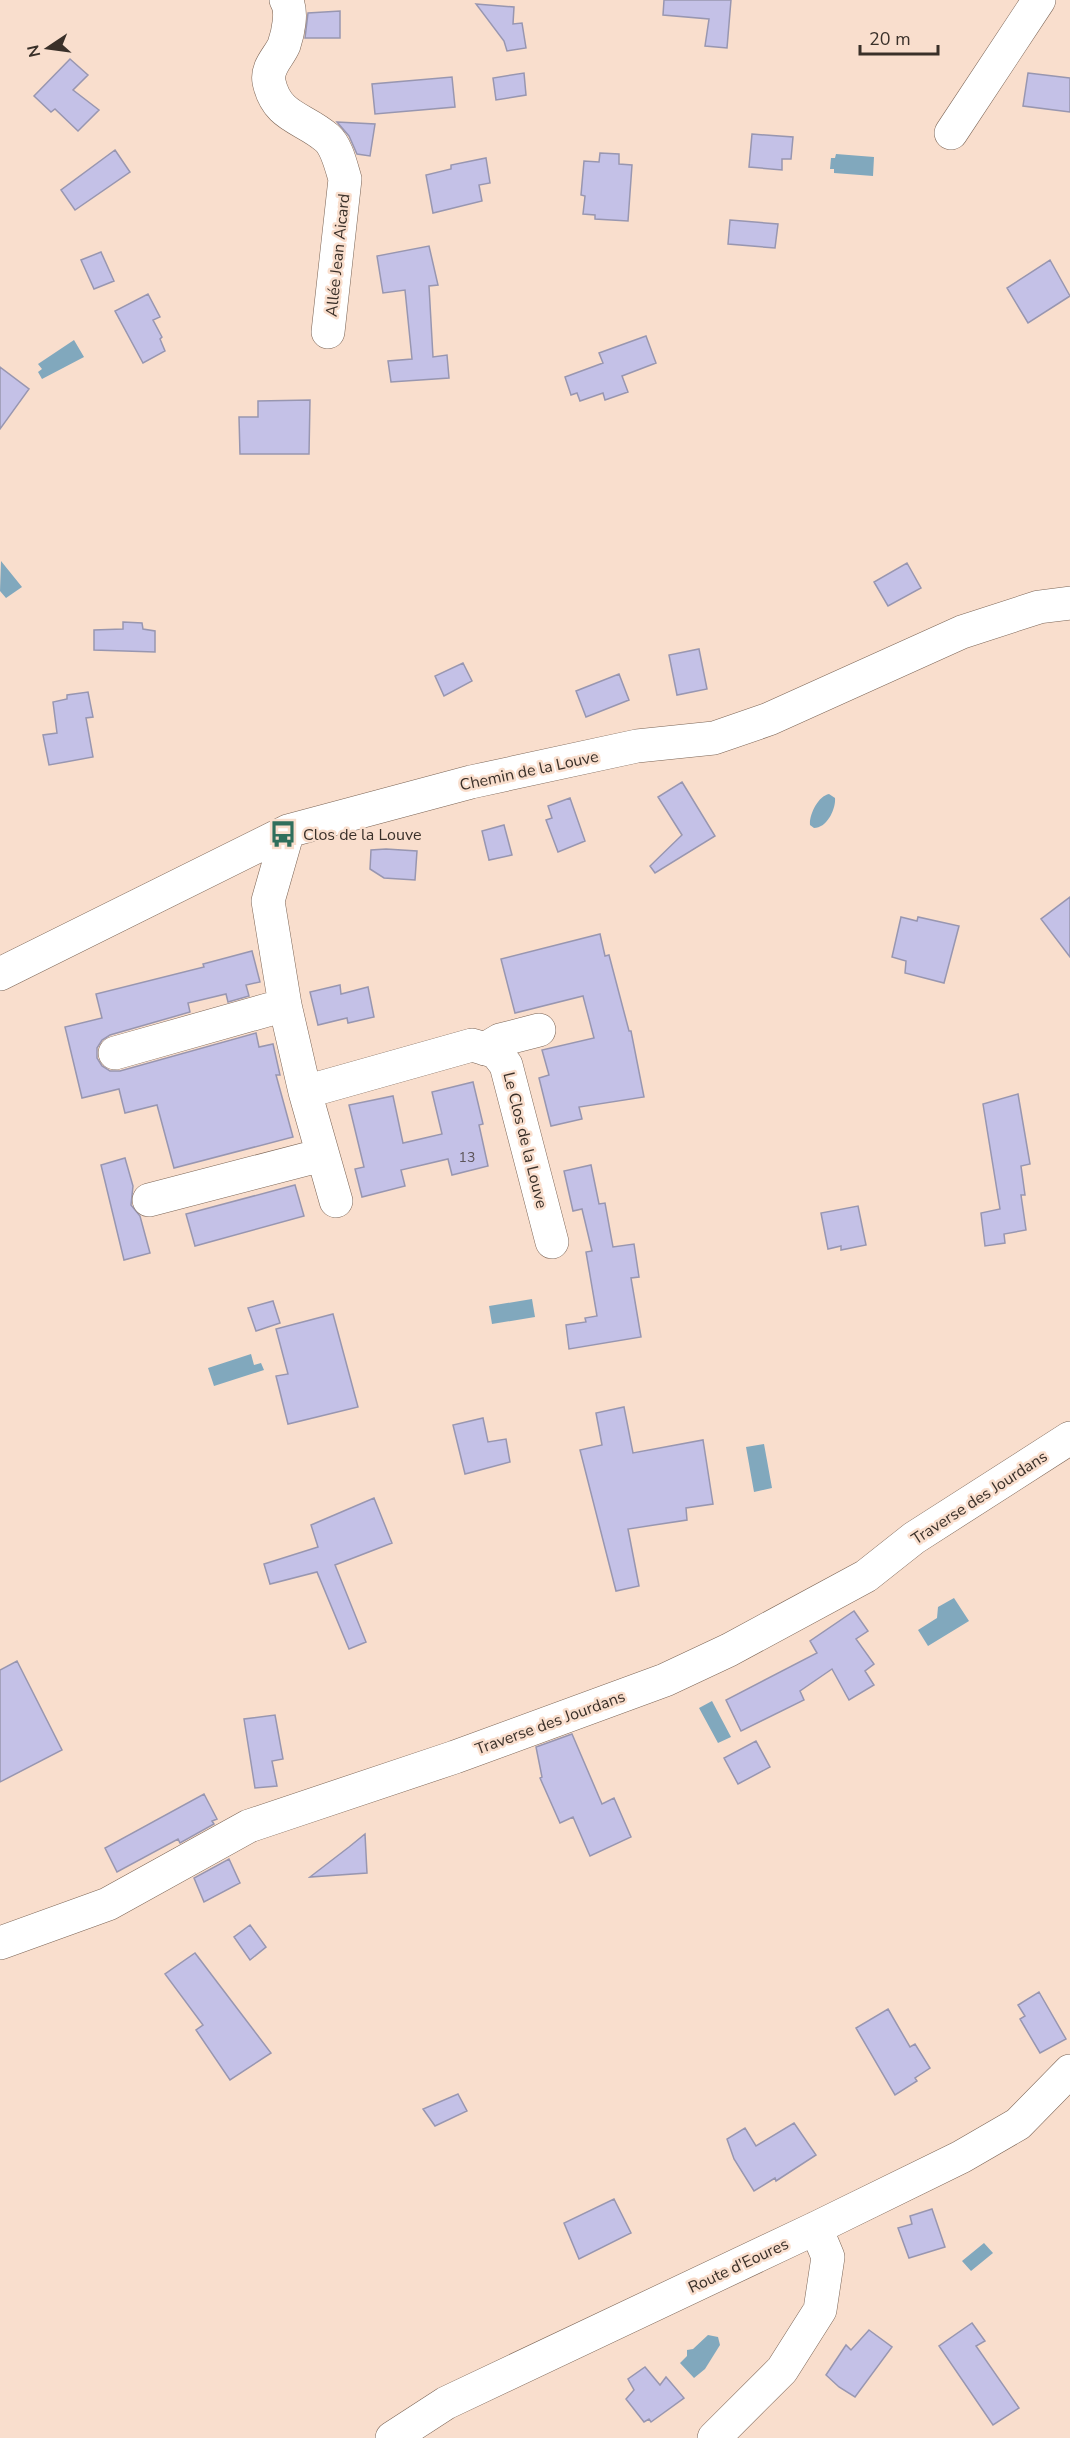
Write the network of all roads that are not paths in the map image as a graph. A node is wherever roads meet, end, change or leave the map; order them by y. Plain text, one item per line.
1 (286, 0) edge
2 (1039, 0) edge
3 (951, 133) dead end
4 (328, 332) dead end
5 (1070, 603) edge
6 (288, 831) junction
7 (0, 974) edge
8 (285, 1005) junction
9 (539, 1030) dead end
10 (485, 1049) junction
11 (115, 1053) dead end
12 (304, 1092) junction
13 (322, 1155) junction
14 (149, 1200) dead end
15 (336, 1201) dead end
16 (552, 1242) dead end
17 (1070, 1438) edge
18 (0, 1943) edge
19 (1070, 2071) edge
20 (816, 2228) junction
21 (392, 2438) edge
22 (714, 2438) edge

1 - 4 street, Allée Jean Aicard
2 - 3 street
5 - 6 street, Chemin de la Louve
6 - 7 street, Chemin de la Louve
6 - 8 street
8 - 11 street
8 - 12 street
9 - 10 street
10 - 12 street
10 - 16 street, Le Clos de la Louve
12 - 13 street
13 - 14 street
13 - 15 street
17 - 18 street, Traverse des Jourdans
19 - 20 street, Route d'Eoures
20 - 21 street, Route d'Eoures
20 - 22 street

